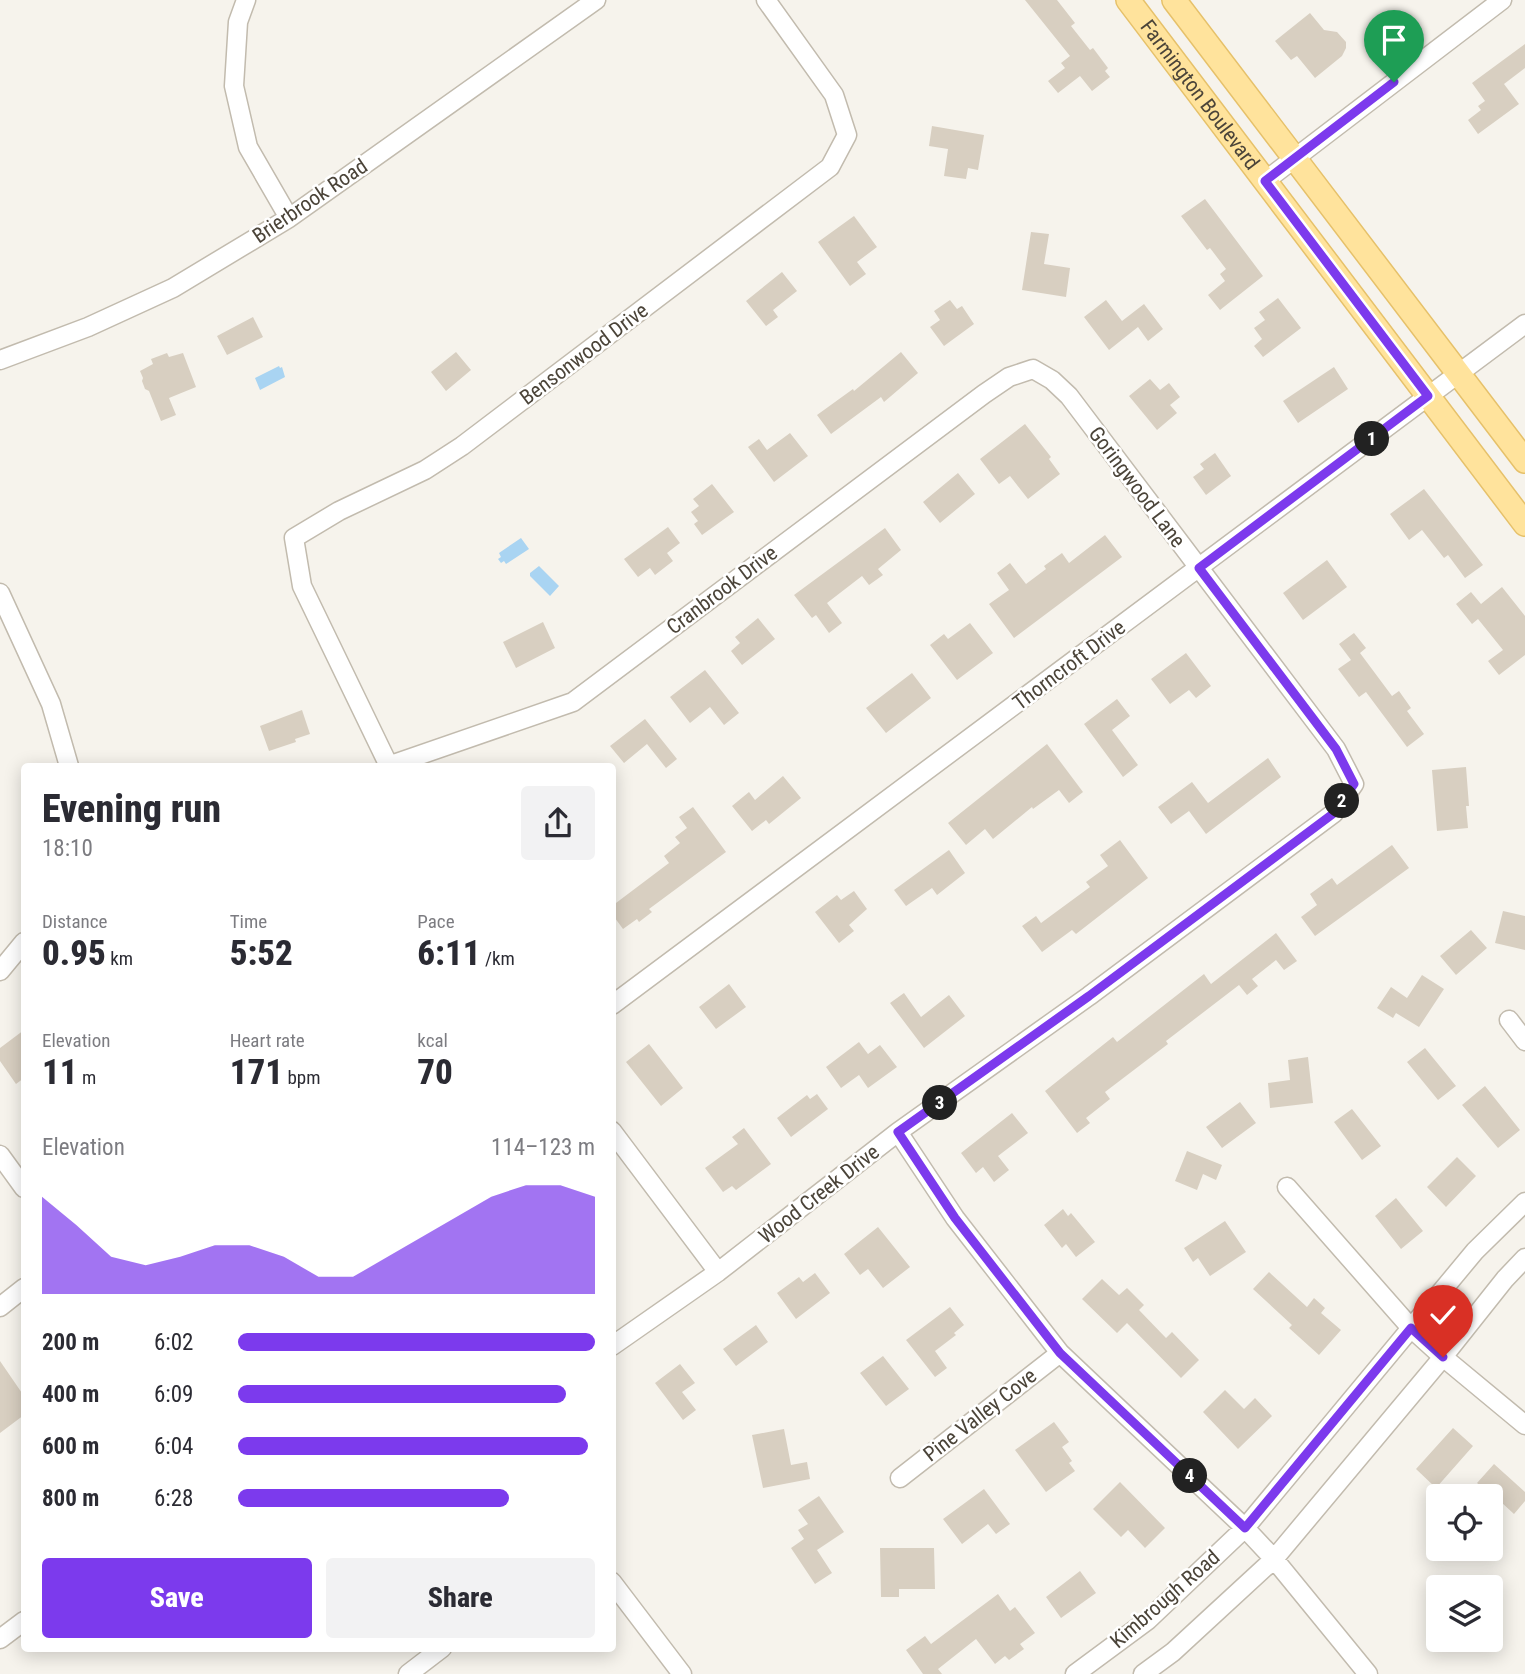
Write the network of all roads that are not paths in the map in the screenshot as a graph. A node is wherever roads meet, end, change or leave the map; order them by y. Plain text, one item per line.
1 (246, 0) edge
2 (596, 0) edge
3 (766, 0) edge
4 (1128, 0) edge
5 (1174, 0) edge
6 (1502, 0) edge
7 (1295, 158) junction
8 (1265, 181) junction
9 (289, 218) junction
10 (1525, 324) edge
11 (0, 360) edge
12 (1033, 369) joint
13 (1459, 374) junction
14 (1428, 396) junction
15 (1525, 461) edge
16 (1525, 524) edge
17 (1199, 568) junction
18 (0, 593) edge
19 (68, 763) edge
20 (388, 763) edge
21 (398, 763) edge
22 (1354, 784) joint
23 (21, 946) edge
24 (0, 971) edge
25 (616, 1002) edge
26 (1509, 1020) dead end
27 (1525, 1041) edge
28 (898, 1132) junction
29 (616, 1136) edge
30 (0, 1155) edge
31 (21, 1184) edge
32 (1287, 1187) dead end
33 (1525, 1202) edge
34 (1525, 1258) edge
35 (718, 1272) junction
36 (21, 1290) edge
37 (0, 1307) edge
38 (1411, 1328) junction
39 (616, 1343) edge
40 (1060, 1353) junction
41 (1443, 1357) junction
42 (1525, 1425) edge
43 (900, 1478) dead end
44 (1245, 1528) junction
45 (1274, 1559) junction
46 (616, 1586) edge
47 (21, 1623) edge
48 (0, 1639) edge
49 (437, 1652) edge
50 (408, 1674) edge
51 (681, 1674) edge
52 (1075, 1674) edge
53 (1143, 1674) edge
54 (1368, 1674) edge

1 - 9 street
2 - 9 street, Brierbrook Road
3 - 20 street, Bensonwood Drive
4 - 8 main road, Farmington Boulevard
5 - 7 main road, Farmington Boulevard
6 - 7 street
7 - 8 street
7 - 13 main road, Farmington Boulevard
8 - 14 main road, Farmington Boulevard
9 - 11 street, Brierbrook Road
10 - 13 street, Thorncroft Drive
12 - 17 street, Goringwood Lane
12 - 21 street, Cranbrook Drive
13 - 14 street, Thorncroft Drive
13 - 15 main road, Farmington Boulevard
14 - 16 main road, Farmington Boulevard
14 - 17 street, Thorncroft Drive
17 - 22 street, Goringwood Lane
17 - 25 street, Thorncroft Drive
18 - 19 street
22 - 28 street, Wood Creek Drive
23 - 24 street
26 - 27 street
28 - 35 street, Wood Creek Drive
28 - 40 street
29 - 35 street
30 - 31 street
32 - 38 street
33 - 38 street, Kimbrough Road
34 - 41 street, Kimbrough Road
35 - 39 street, Wood Creek Drive
36 - 37 street
38 - 41 street
38 - 44 street, Kimbrough Road
40 - 43 street, Pine Valley Cove
40 - 44 street
41 - 42 street
41 - 45 street, Kimbrough Road
44 - 45 street
44 - 52 street, Kimbrough Road
45 - 53 street, Kimbrough Road
45 - 54 street
46 - 51 street
47 - 48 street
49 - 50 street

